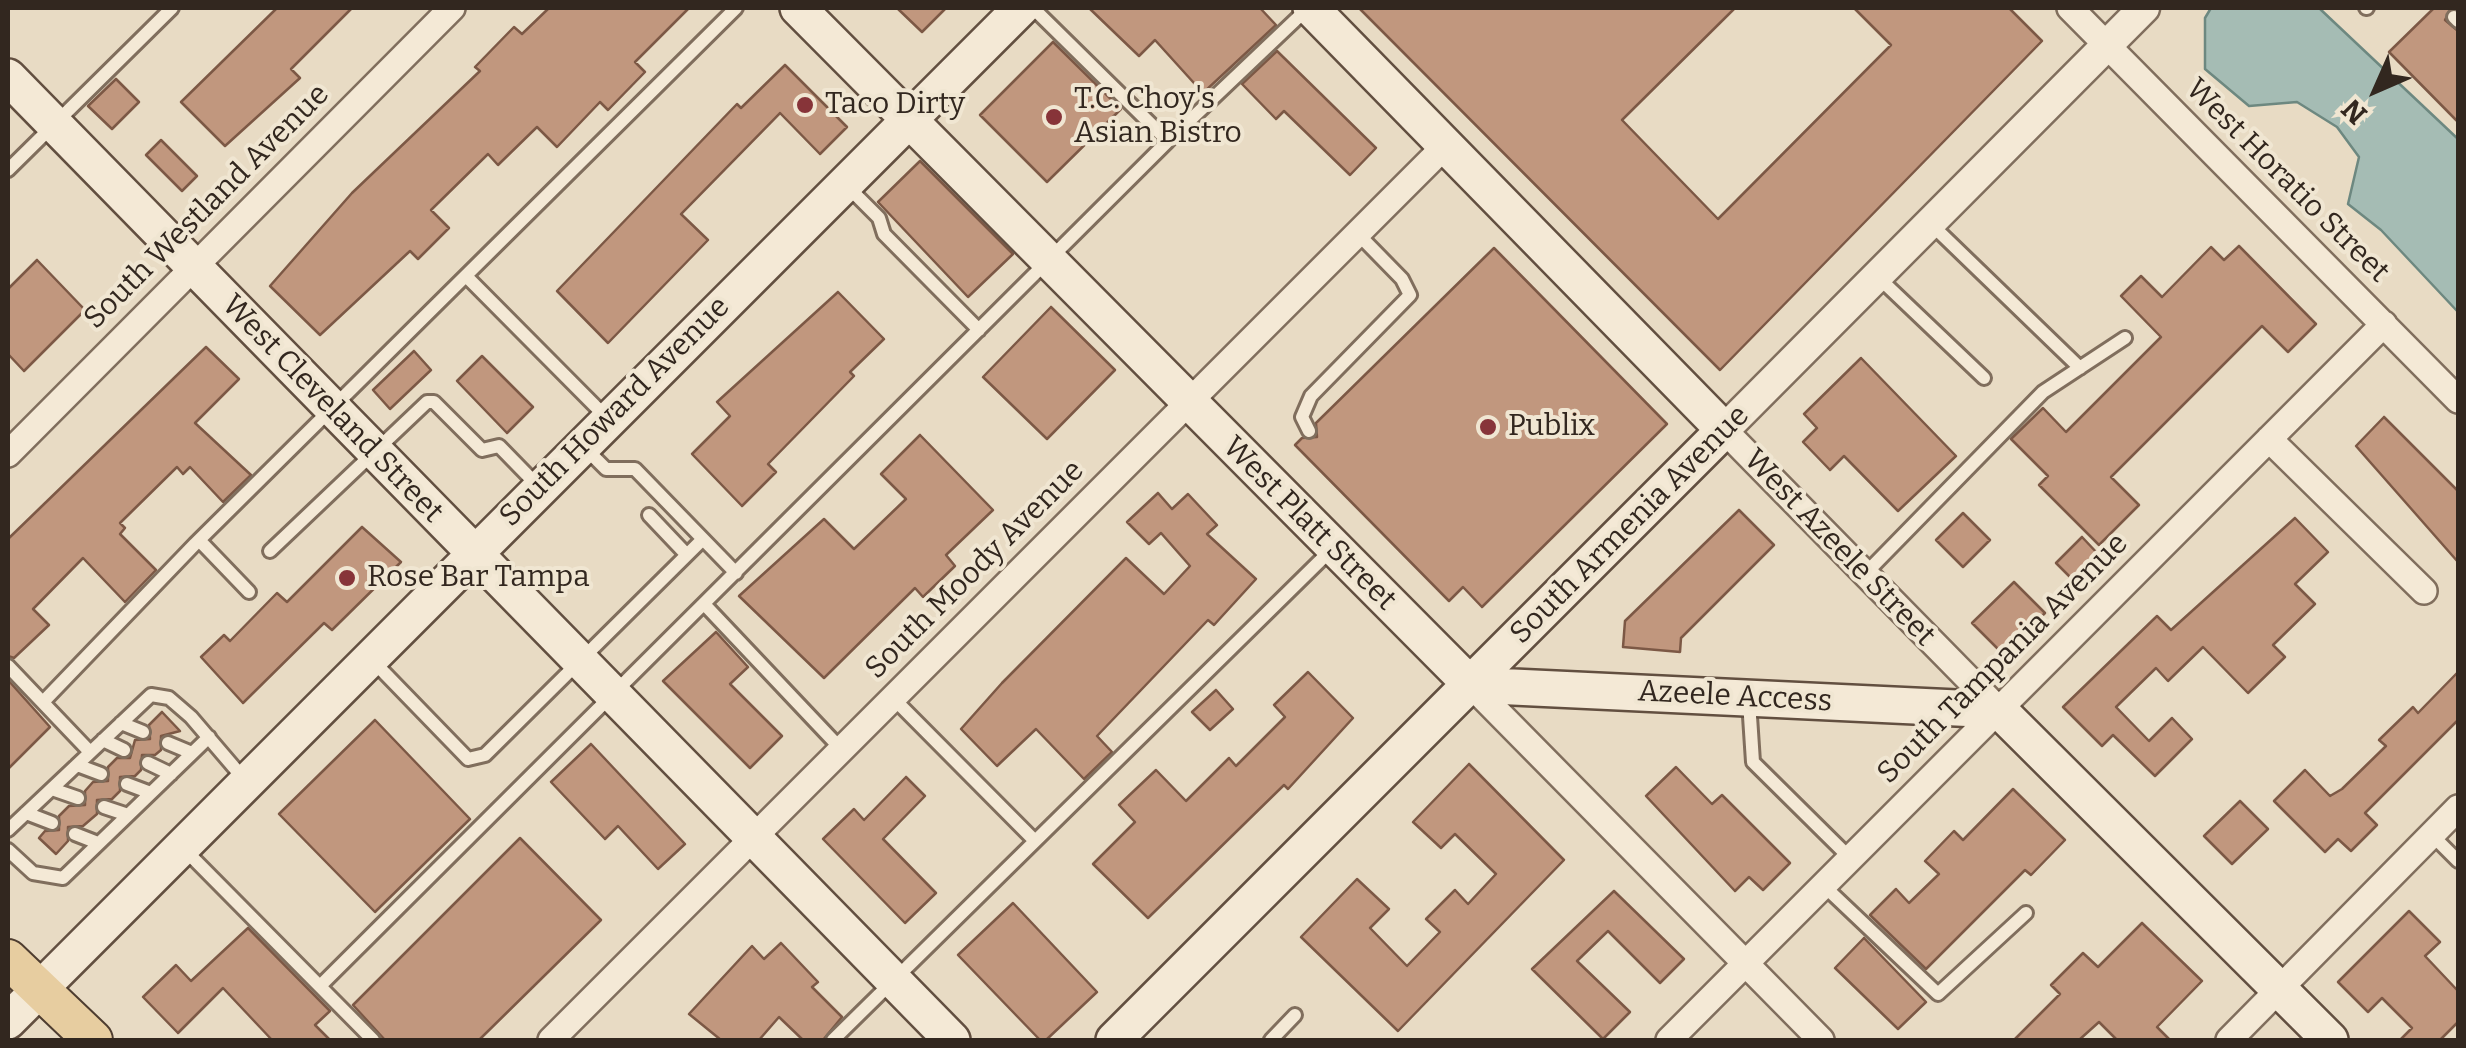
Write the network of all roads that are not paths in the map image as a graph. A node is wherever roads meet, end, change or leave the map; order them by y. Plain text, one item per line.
1 (172, 8) edge
2 (452, 8) edge
3 (736, 8) edge
4 (798, 8) edge
5 (1021, 8) edge
6 (1033, 8) edge
7 (1310, 8) edge
8 (2070, 8) edge
9 (2144, 8) edge
10 (2107, 45) junction
11 (8, 78) edge
12 (908, 119) junction
13 (54, 125) junction
14 (1168, 141) junction
15 (1446, 146) junction
16 (8, 170) edge
17 (844, 183) junction
18 (1930, 223) junction
19 (1358, 234) junction
20 (1049, 260) junction
21 (192, 266) junction
22 (466, 276) junction
23 (1877, 276) junction
24 (2384, 324) junction
25 (979, 330) junction
26 (2125, 338) dead end
27 (2080, 368) junction
28 (1984, 378) dead end
29 (2458, 400) edge
30 (1188, 402) junction
31 (332, 410) junction
32 (608, 418) junction
33 (1724, 430) junction
34 (1308, 431) dead end
35 (2269, 439) junction
36 (373, 452) junction
37 (8, 454) edge
38 (594, 457) junction
39 (620, 485) dead end
40 (539, 487) junction
41 (649, 514) dead end
42 (703, 538) junction
43 (199, 540) junction
44 (1332, 549) junction
45 (270, 551) dead end
46 (473, 553) junction
47 (686, 554) junction
48 (736, 573) junction
49 (1865, 574) junction
50 (2424, 590) dead end
51 (249, 592) dead end
52 (705, 605) junction
53 (369, 658) junction
54 (578, 659) junction
55 (8, 666) edge
56 (1471, 685) junction
57 (614, 696) junction
58 (1749, 696) junction
59 (893, 698) junction
60 (44, 701) junction
61 (1999, 710) junction
62 (120, 723) junction
63 (143, 732) dead end
64 (209, 738) junction
65 (103, 740) junction
66 (168, 743) dead end
67 (124, 750) dead end
68 (842, 750) junction
69 (90, 752) junction
70 (192, 754) junction
71 (148, 763) dead end
72 (78, 765) junction
73 (102, 774) dead end
74 (171, 774) junction
75 (246, 781) junction
76 (126, 784) dead end
77 (52, 789) junction
78 (151, 794) junction
79 (78, 798) dead end
80 (104, 807) dead end
81 (2458, 808) edge
82 (26, 813) junction
83 (128, 815) junction
84 (52, 823) dead end
85 (8, 830) edge
86 (75, 834) dead end
87 (2432, 835) junction
88 (754, 838) junction
89 (1035, 840) junction
90 (98, 842) junction
91 (182, 846) junction
92 (8, 850) edge
93 (1850, 858) junction
94 (2458, 860) edge
95 (1823, 885) junction
96 (2026, 913) dead end
97 (9, 955) edge
98 (1745, 963) junction
99 (892, 980) junction
100 (320, 986) junction
101 (41, 988) junction
102 (2279, 990) junction
103 (1295, 1015) dead end
104 (8, 1020) edge
105 (93, 1040) edge
106 (373, 1040) edge
107 (551, 1040) edge
108 (834, 1040) edge
109 (952, 1040) edge
110 (1114, 1040) edge
111 (1271, 1040) edge
112 (1668, 1040) edge
113 (1821, 1040) edge
114 (2229, 1040) edge
115 (2330, 1040) edge

1 - 13 lane
2 - 21 street, South Westland Avenue
3 - 22 lane
4 - 12 main road, West Platt Street
5 - 12 main road, South Howard Avenue
6 - 14 lane
7 - 14 lane
7 - 15 main road, West Azeele Street
8 - 10 street, West Horatio Street
9 - 10 street, South Armenia Avenue
10 - 18 street, South Armenia Avenue
10 - 24 street, West Horatio Street
11 - 13 main road, West Cleveland Street
12 - 17 main road, South Howard Avenue
12 - 20 main road, West Platt Street
13 - 16 lane
13 - 21 main road, West Cleveland Street
14 - 20 lane
15 - 19 street, South Moody Avenue
15 - 33 main road, West Azeele Street
17 - 25 lane
17 - 32 main road, South Howard Avenue
18 - 23 street, South Armenia Avenue
18 - 27 lane
19 - 30 street, South Moody Avenue
19 - 34 lane
20 - 25 lane
20 - 30 main road, West Platt Street
21 - 31 main road, West Cleveland Street
21 - 37 street, South Westland Avenue
22 - 31 lane
22 - 32 lane
23 - 28 lane
23 - 33 street, South Armenia Avenue
24 - 29 street, West Horatio Street
24 - 35 street, South Tampania Avenue
25 - 48 lane
26 - 27 lane
27 - 49 lane
30 - 44 main road, West Platt Street
30 - 59 street, South Moody Avenue
31 - 36 main road, West Cleveland Street
31 - 43 lane
32 - 38 main road, South Howard Avenue
33 - 49 street, West Azeele Street
33 - 56 main road, South Armenia Avenue
35 - 50 street
35 - 61 street, South Tampania Avenue
36 - 40 lane
36 - 45 lane
36 - 46 main road, West Cleveland Street
38 - 39 lane
38 - 40 main road, South Howard Avenue
38 - 42 lane
40 - 46 main road, South Howard Avenue
41 - 47 lane
42 - 47 lane
42 - 48 lane
43 - 51 lane
43 - 60 lane
44 - 56 main road, West Platt Street
44 - 89 lane
46 - 53 main road, South Howard Avenue
46 - 54 main road, West Cleveland Street
47 - 54 lane
48 - 52 lane
49 - 61 street, West Azeele Street
52 - 57 lane
52 - 68 lane
53 - 54 lane
53 - 75 main road, South Howard Avenue
54 - 57 main road, West Cleveland Street
55 - 60 lane
56 - 58 main road, Azeele Access
56 - 98 street, West Platt Street
56 - 110 main road, South Armenia Avenue
57 - 88 main road, West Cleveland Street
57 - 100 lane
58 - 61 main road, Azeele Access
58 - 93 lane
59 - 68 street, South Moody Avenue
59 - 89 lane
60 - 69 lane
61 - 93 street, South Tampania Avenue
61 - 102 main road, West Azeele Street
62 - 63 lane
62 - 64 lane
62 - 65 lane
64 - 70 lane
64 - 75 lane
65 - 67 lane
65 - 69 lane
66 - 70 lane
68 - 88 street, South Moody Avenue
69 - 72 lane
70 - 74 lane
71 - 74 lane
72 - 73 lane
72 - 77 lane
74 - 78 lane
75 - 91 main road, South Howard Avenue
76 - 78 lane
77 - 79 lane
77 - 82 lane
78 - 83 lane
80 - 83 lane
81 - 87 street
82 - 84 lane
82 - 85 lane
83 - 90 lane
86 - 90 lane
87 - 94 lane
87 - 102 street
88 - 99 main road, West Cleveland Street
88 - 107 street, South Moody Avenue
89 - 99 lane
90 - 92 lane
91 - 100 lane
91 - 101 main road, South Howard Avenue
93 - 95 street, South Tampania Avenue
95 - 96 lane
95 - 98 street, South Tampania Avenue
97 - 101 main road
98 - 112 street, South Tampania Avenue
98 - 113 street, West Platt Street
99 - 108 lane
99 - 109 main road, West Cleveland Street
100 - 106 lane
101 - 104 main road, South Howard Avenue
101 - 105 main road
102 - 114 street
102 - 115 main road, West Azeele Street
103 - 111 lane

